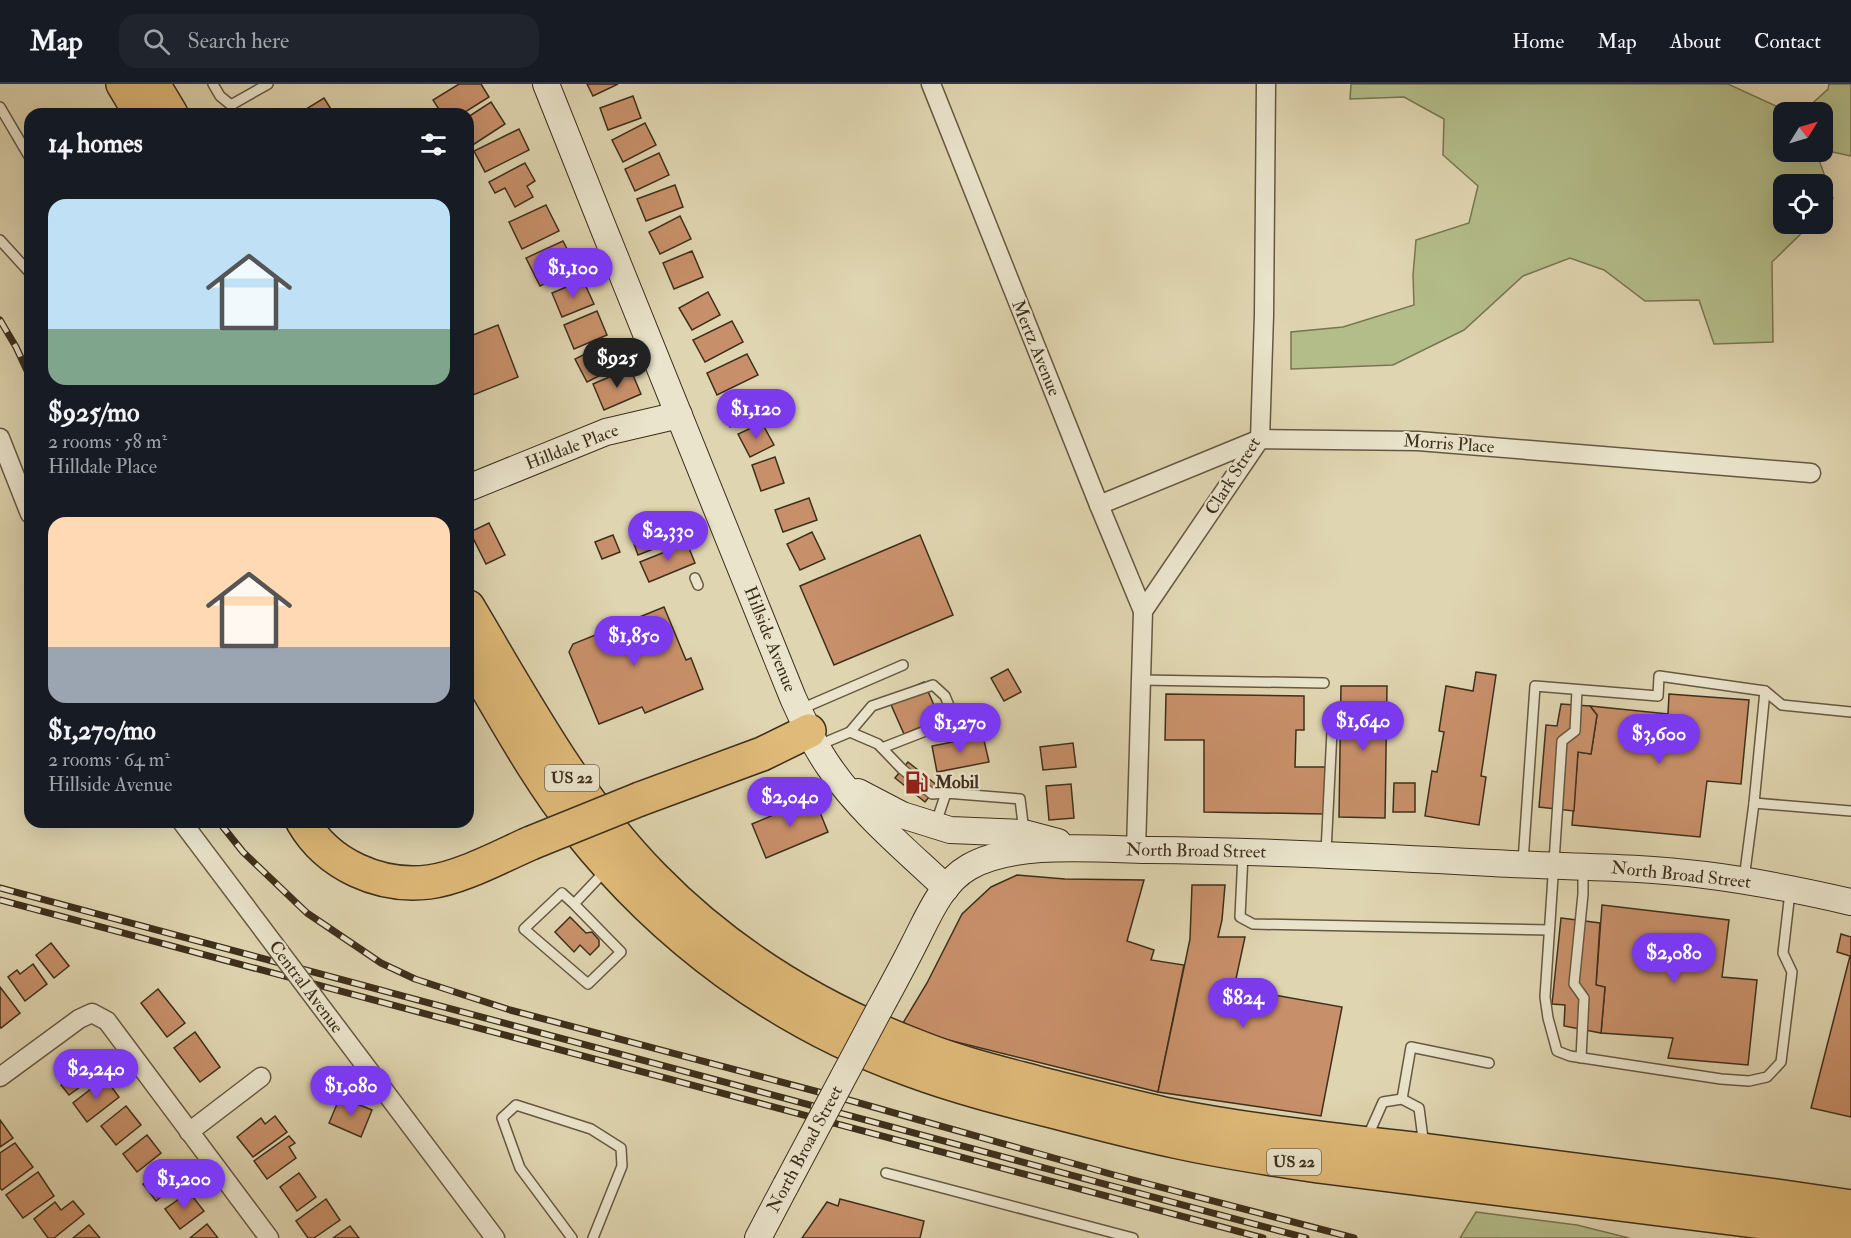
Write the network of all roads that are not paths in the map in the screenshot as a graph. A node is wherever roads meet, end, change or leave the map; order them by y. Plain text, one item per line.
1 (123, 84) edge
2 (153, 84) edge
3 (213, 84) edge
4 (268, 84) edge
5 (546, 84) edge
6 (931, 84) edge
7 (1266, 84) edge
8 (0, 107) edge
9 (137, 108) edge
10 (167, 108) edge
11 (24, 148) edge
12 (0, 240) edge
13 (24, 266) edge
14 (679, 415) junction
15 (0, 438) edge
16 (1260, 439) junction
17 (1811, 473) dead end
18 (474, 486) edge
19 (24, 499) edge
20 (1099, 505) junction
21 (1143, 611) junction
22 (474, 617) edge
23 (903, 665) dead end
24 (474, 666) edge
25 (1141, 680) junction
26 (1324, 683) dead end
27 (1577, 690) junction
28 (1765, 691) junction
29 (474, 695) edge
30 (1851, 712) edge
31 (808, 729) junction
32 (1332, 730) dead end
33 (850, 732) junction
34 (882, 748) junction
35 (541, 777) junction
36 (840, 782) junction
37 (946, 793) junction
38 (1754, 803) junction
39 (1851, 811) edge
40 (935, 825) junction
41 (187, 828) edge
42 (308, 828) edge
43 (1024, 833) junction
44 (1081, 849) junction
45 (1136, 850) junction
46 (1244, 852) junction
47 (1326, 854) junction
48 (1523, 865) junction
49 (1552, 865) junction
50 (609, 866) junction
51 (1583, 866) junction
52 (1744, 881) junction
53 (946, 888) junction
54 (1790, 889) junction
55 (1851, 902) edge
56 (574, 904) junction
57 (1548, 930) junction
58 (1581, 1058) junction
59 (1489, 1063) dead end
60 (0, 1077) edge
61 (261, 1077) dead end
62 (1402, 1099) junction
63 (189, 1132) junction
64 (1365, 1143) junction
65 (1425, 1151) junction
66 (886, 1173) dead end
67 (1851, 1207) edge
68 (1851, 1236) edge
69 (269, 1238) edge
70 (495, 1238) edge
71 (572, 1238) edge
72 (593, 1238) edge
73 (758, 1238) edge
74 (1133, 1238) edge

1 - 9 highway
2 - 10 highway
3 - 4 lane
5 - 14 main road, Hillside Avenue
6 - 20 street, Mertz Avenue
7 - 16 street, Clark Street
8 - 11 lane
12 - 13 lane
14 - 18 main road, Hilldale Place
14 - 31 main road, Hillside Avenue
15 - 19 street
16 - 17 street, Morris Place
16 - 20 street, Morris Place
16 - 21 street, Clark Street
20 - 21 street, Mertz Avenue
21 - 25 street
22 - 64 highway, US 22
23 - 31 lane
24 - 35 highway, US 22
25 - 26 lane
25 - 45 street
27 - 28 lane
27 - 48 lane
27 - 49 lane
28 - 30 lane
28 - 38 lane
29 - 35 highway
31 - 33 lane
31 - 36 main road, Hillside Avenue
31 - 42 highway, bridge
32 - 47 lane
33 - 34 lane
33 - 34 lane
34 - 37 lane
35 - 50 highway, US 22
36 - 40 main road
36 - 53 main road, Hillside Avenue
37 - 40 lane
37 - 43 lane
38 - 39 lane
38 - 52 lane
40 - 43 main road
41 - 70 street, Central Avenue, bridge
43 - 44 main road
44 - 45 main road, North Broad Street
44 - 53 main road, North Broad Street
45 - 46 main road, North Broad Street
46 - 47 main road, North Broad Street
46 - 57 lane
47 - 48 main road, North Broad Street
48 - 49 main road, North Broad Street
49 - 51 main road, North Broad Street
49 - 57 lane
50 - 56 lane
50 - 68 highway, US 22
51 - 52 main road, North Broad Street
51 - 58 lane
52 - 54 main road, North Broad Street
53 - 73 main road, North Broad Street, bridge
54 - 55 main road, North Broad Street
54 - 58 lane
56 - 56 lane
57 - 58 lane
59 - 62 lane
60 - 63 street
61 - 63 street
62 - 64 lane
62 - 65 lane
63 - 69 street
64 - 65 highway, US 22
65 - 67 highway, US 22
66 - 74 lane
71 - 72 lane

